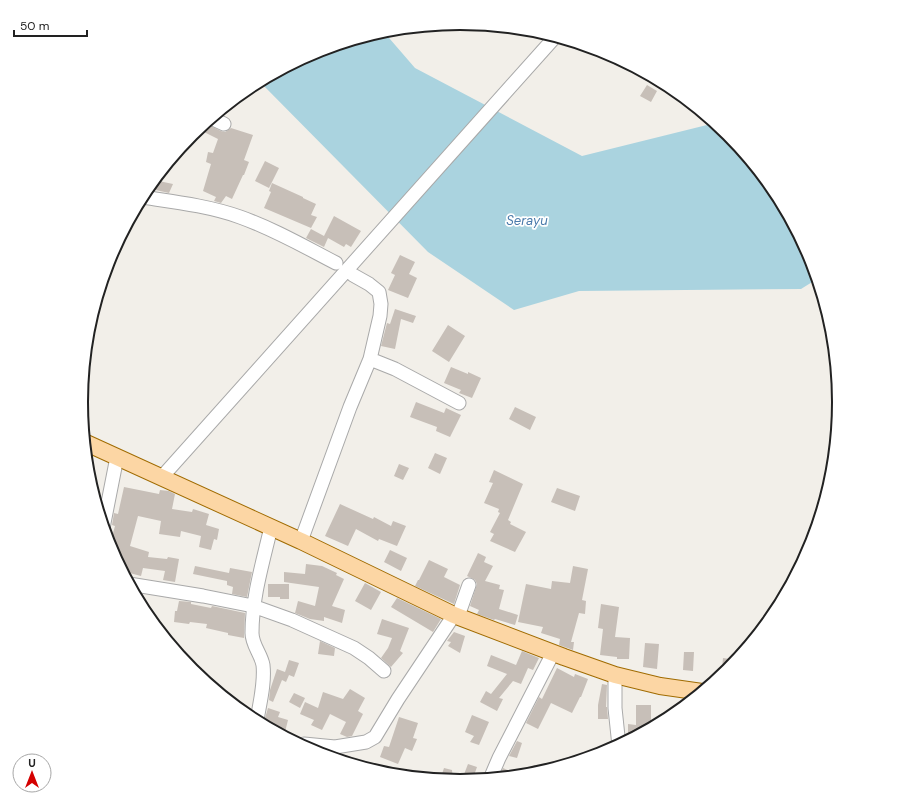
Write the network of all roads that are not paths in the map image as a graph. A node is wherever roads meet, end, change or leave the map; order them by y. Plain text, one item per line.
1 (551, 42) edge
2 (216, 120) edge
3 (224, 124) dead end
4 (149, 198) edge
5 (336, 263) dead end
6 (354, 275) dead end
7 (370, 359) junction
8 (459, 403) dead end
9 (90, 445) edge
10 (118, 458) junction
11 (161, 478) junction
12 (106, 518) edge
13 (271, 527) junction
14 (301, 541) junction
15 (135, 585) edge
16 (469, 585) dead end
17 (253, 606) junction
18 (456, 615) junction
19 (553, 653) junction
20 (384, 671) dead end
21 (614, 675) junction
22 (696, 691) edge
23 (258, 715) edge
24 (619, 740) edge
25 (312, 745) edge
26 (492, 773) edge

1 - 11 street
2 - 3 street
4 - 5 street
6 - 7 street
7 - 8 street
7 - 14 street
9 - 10 main road
10 - 11 main road
10 - 12 street
11 - 13 main road
13 - 14 main road
13 - 17 street
14 - 18 main road
15 - 17 street
16 - 18 street
17 - 20 street
17 - 23 street
18 - 19 main road
18 - 25 street
19 - 21 main road
19 - 26 street
21 - 22 main road
21 - 24 street

